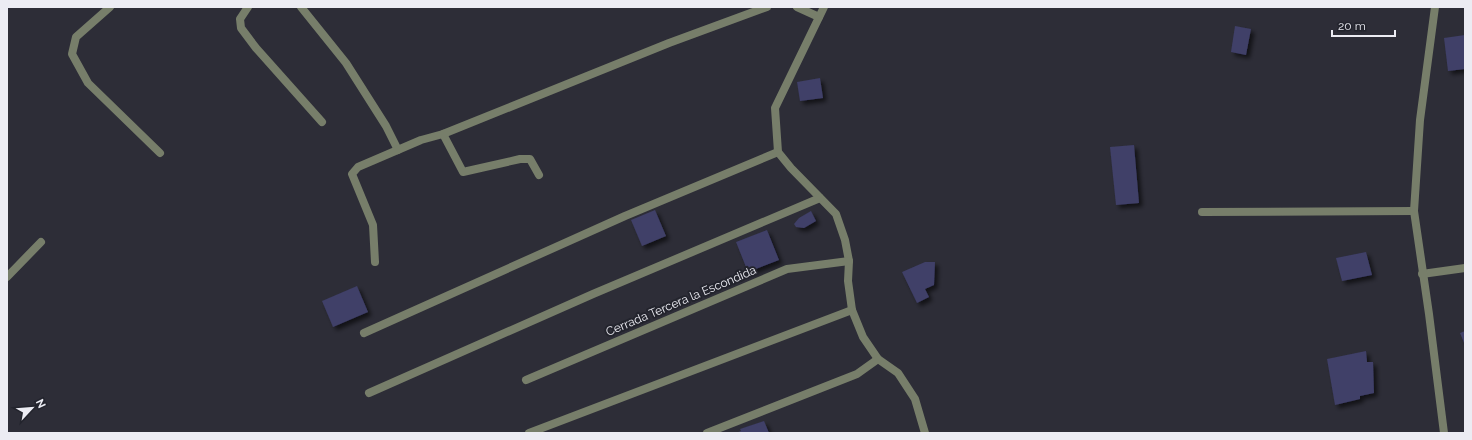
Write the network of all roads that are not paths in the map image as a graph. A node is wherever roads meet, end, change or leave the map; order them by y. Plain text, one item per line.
1 (110, 7) edge
2 (248, 7) edge
3 (301, 7) edge
4 (767, 7) edge
5 (797, 7) edge
6 (824, 7) edge
7 (1434, 7) edge
8 (819, 17) junction
9 (322, 122) dead end
10 (443, 134) junction
11 (398, 150) junction
12 (778, 152) junction
13 (160, 153) dead end
14 (538, 175) dead end
15 (820, 198) junction
16 (1414, 211) junction
17 (1202, 212) dead end
18 (41, 242) dead end
19 (849, 261) junction
20 (375, 262) dead end
21 (1465, 268) edge
22 (1422, 274) junction
23 (7, 277) edge
24 (852, 310) junction
25 (364, 333) dead end
26 (878, 359) junction
27 (526, 380) dead end
28 (369, 393) dead end
29 (529, 433) edge
30 (706, 433) edge
31 (925, 433) edge
32 (1444, 433) edge

1 - 13 street
2 - 9 street
3 - 11 street
4 - 10 street
5 - 8 street
6 - 8 street
7 - 16 street
8 - 12 street
10 - 11 street
10 - 14 street
11 - 20 street
12 - 15 street
12 - 25 street
15 - 19 street
15 - 28 street
16 - 17 street
16 - 22 street
18 - 23 street
19 - 24 street
19 - 27 street, Cerrada Tercera la Escondida
21 - 22 street
22 - 32 street
24 - 26 street
24 - 29 street
26 - 30 street
26 - 31 street

